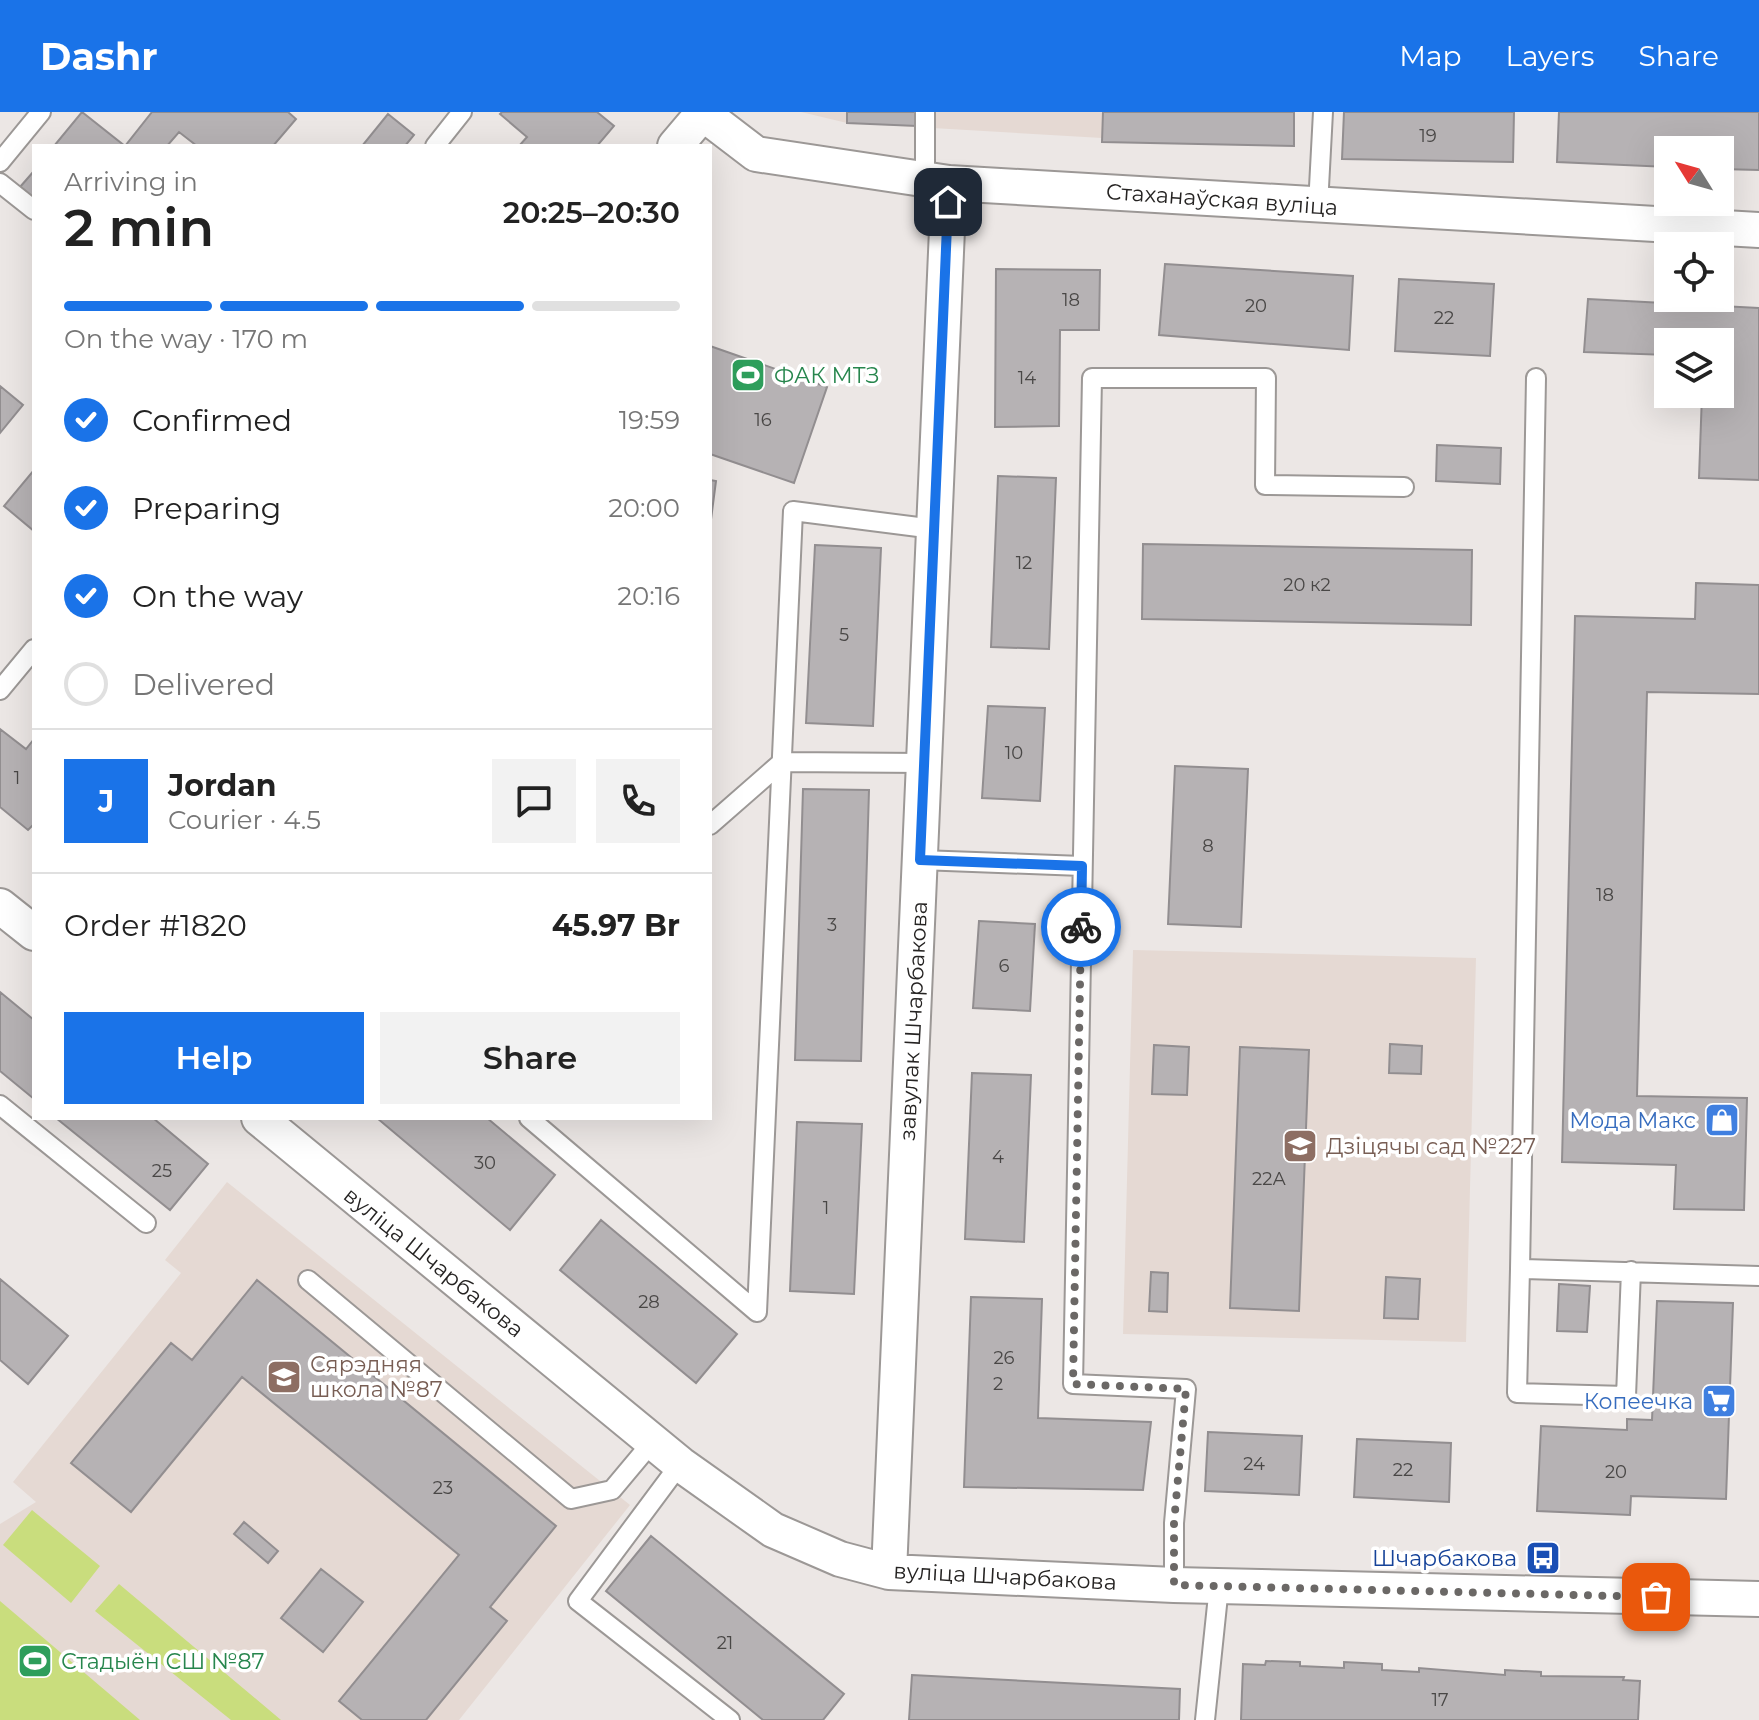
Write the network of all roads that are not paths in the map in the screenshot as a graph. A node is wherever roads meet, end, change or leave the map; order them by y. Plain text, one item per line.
1 (41, 112) edge
2 (462, 112) edge
3 (925, 112) edge
4 (1323, 112) edge
5 (702, 113) edge
6 (437, 144) edge
7 (677, 144) edge
8 (0, 162) edge
9 (937, 182) junction
10 (0, 183) edge
11 (1318, 206) junction
12 (32, 208) edge
13 (1759, 230) edge
14 (1536, 378) dead end
15 (1404, 487) dead end
16 (934, 529) junction
17 (32, 651) edge
18 (0, 690) edge
19 (782, 762) junction
20 (925, 763) junction
21 (712, 823) edge
22 (920, 860) junction
23 (1082, 866) junction
24 (0, 1105) edge
25 (261, 1120) edge
26 (531, 1120) edge
27 (146, 1223) dead end
28 (1520, 1269) junction
29 (1631, 1271) junction
30 (1759, 1276) edge
31 (308, 1280) dead end
32 (653, 1441) junction
33 (680, 1464) junction
34 (889, 1572) junction
35 (1174, 1585) junction
36 (1219, 1586) junction
37 (1759, 1599) edge
38 (730, 1720) edge
39 (1205, 1720) edge

1 - 8 lane
2 - 6 lane
3 - 9 lane
4 - 11 lane
5 - 7 street
5 - 9 street, Стаханаўская вуліца
9 - 11 street, Стаханаўская вуліца
9 - 16 street, завулак Шчарбакова
10 - 12 lane
11 - 13 street, Стаханаўская вуліца
14 - 28 lane
15 - 23 lane
16 - 19 lane
16 - 20 street, завулак Шчарбакова
17 - 18 lane
19 - 20 lane
19 - 21 lane
19 - 26 lane
20 - 22 street, завулак Шчарбакова
22 - 23 lane
22 - 34 street, завулак Шчарбакова
23 - 35 lane
24 - 27 lane
25 - 32 street, вуліца Шчарбакова
28 - 29 lane
28 - 29 lane
29 - 30 lane
31 - 32 lane
32 - 33 street, вуліца Шчарбакова
33 - 34 street, вуліца Шчарбакова
33 - 38 lane
34 - 35 street, вуліца Шчарбакова
35 - 36 street, вуліца Шчарбакова
36 - 37 street, вуліца Шчарбакова
36 - 39 lane

